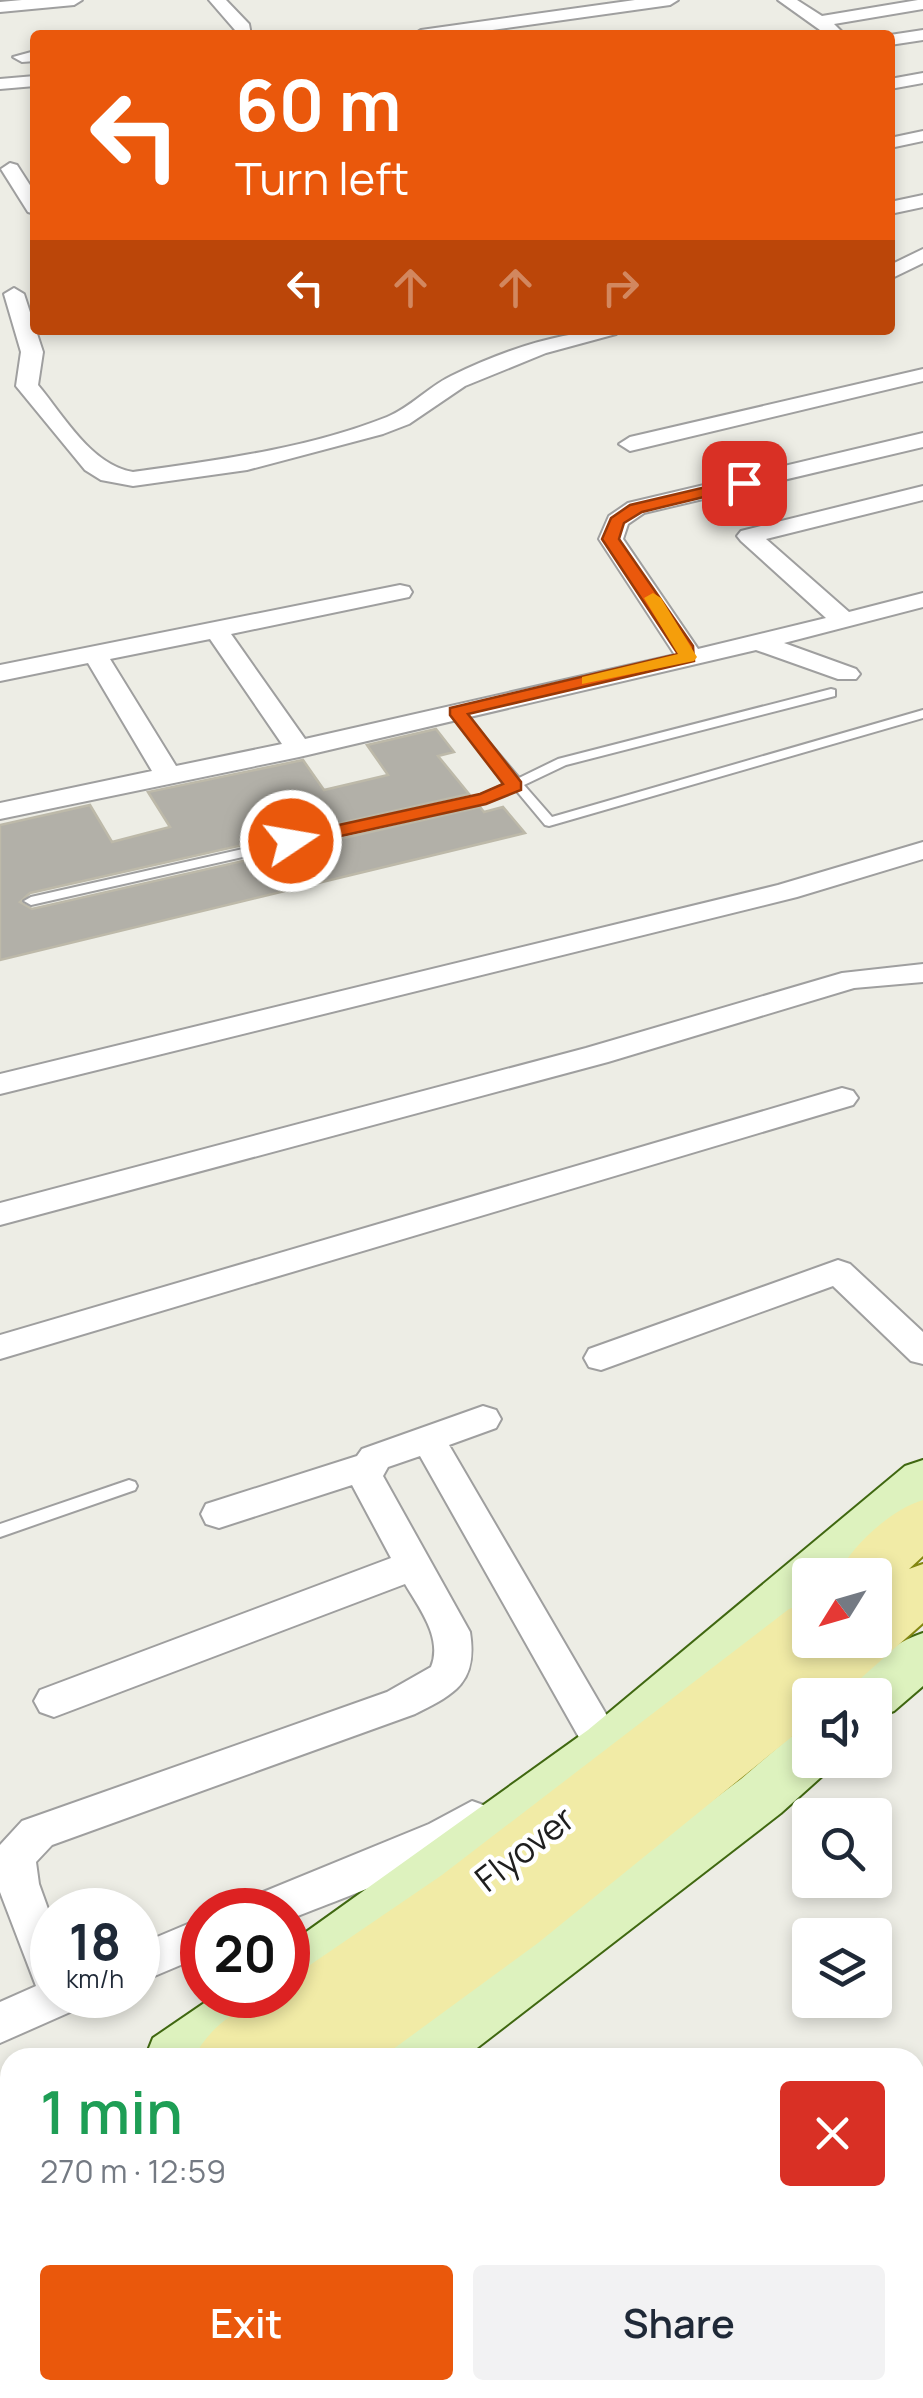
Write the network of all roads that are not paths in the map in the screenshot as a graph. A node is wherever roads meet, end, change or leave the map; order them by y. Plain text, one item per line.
1 (74, 0) edge
2 (217, 0) edge
3 (666, 0) edge
4 (786, 0) edge
5 (53, 1) edge
6 (923, 4) edge
7 (0, 7) edge
8 (818, 22) junction
9 (244, 30) edge
10 (456, 30) edge
11 (830, 30) edge
12 (923, 35) edge
13 (895, 39) edge
14 (30, 81) edge
15 (0, 84) edge
16 (923, 136) edge
17 (895, 143) edge
18 (30, 167) edge
19 (5, 170) edge
20 (923, 201) edge
21 (30, 202) edge
22 (895, 207) edge
23 (923, 255) edge
24 (895, 270) edge
25 (16, 293) edge
26 (591, 335) edge
27 (923, 375) edge
28 (923, 440) edge
29 (630, 444) dead end
30 (923, 493) edge
31 (400, 592) dead end
32 (923, 600) edge
33 (845, 621) junction
34 (216, 630) junction
35 (759, 643) junction
36 (95, 654) junction
37 (688, 657) junction
38 (0, 674) edge
39 (839, 684) joint
40 (456, 712) junction
41 (923, 714) edge
42 (299, 749) junction
43 (168, 776) junction
44 (515, 786) junction
45 (0, 811) edge
46 (923, 850) edge
47 (31, 901) dead end
48 (923, 974) edge
49 (0, 1084) edge
50 (842, 1098) dead end
51 (0, 1214) edge
52 (0, 1347) edge
53 (923, 1352) edge
54 (601, 1358) dead end
55 (483, 1419) dead end
56 (428, 1439) junction
57 (366, 1467) junction
58 (923, 1479) edge
59 (129, 1486) dead end
60 (219, 1514) dead end
61 (923, 1521) edge
62 (0, 1531) edge
63 (884, 1558) edge
64 (414, 1565) junction
65 (923, 1586) edge
66 (892, 1616) edge
67 (792, 1639) edge
68 (923, 1654) edge
69 (845, 1658) edge
70 (892, 1681) edge
71 (54, 1701) dead end
72 (604, 1741) junction
73 (792, 1769) edge
74 (310, 1892) edge
75 (30, 1916) edge
76 (310, 1962) edge
77 (30, 2009) edge
78 (232, 2018) edge
79 (0, 2022) edge
80 (189, 2048) edge
81 (243, 2048) edge
82 (340, 2048) edge
83 (430, 2048) edge

1 - 5 street
2 - 9 street
3 - 10 street
4 - 8 street
5 - 7 street
6 - 8 street
8 - 11 street
12 - 13 street
14 - 15 street
16 - 17 street
18 - 19 street
19 - 21 street
20 - 22 street
23 - 24 street
25 - 26 street
27 - 29 street
28 - 37 street
30 - 33 street
31 - 34 street
32 - 33 street
33 - 35 street
34 - 36 street
34 - 42 street
35 - 37 street
35 - 39 street
36 - 38 street
36 - 43 street
37 - 40 street
39 - 44 lane
40 - 42 street
40 - 44 lane
41 - 44 lane
42 - 43 street
43 - 45 street
44 - 47 lane
46 - 49 street
48 - 51 street
50 - 52 street
53 - 54 street
55 - 56 street
56 - 57 street
56 - 72 street
57 - 60 street
57 - 64 street
58 - 72 street
59 - 62 lane
61 - 63 main road
64 - 71 street
64 - 75 street
65 - 66 main road
67 - 81 main road, Flyover
68 - 70 street
69 - 82 main road, Flyover
72 - 74 street
72 - 76 street
73 - 83 street
77 - 79 street
78 - 80 street

